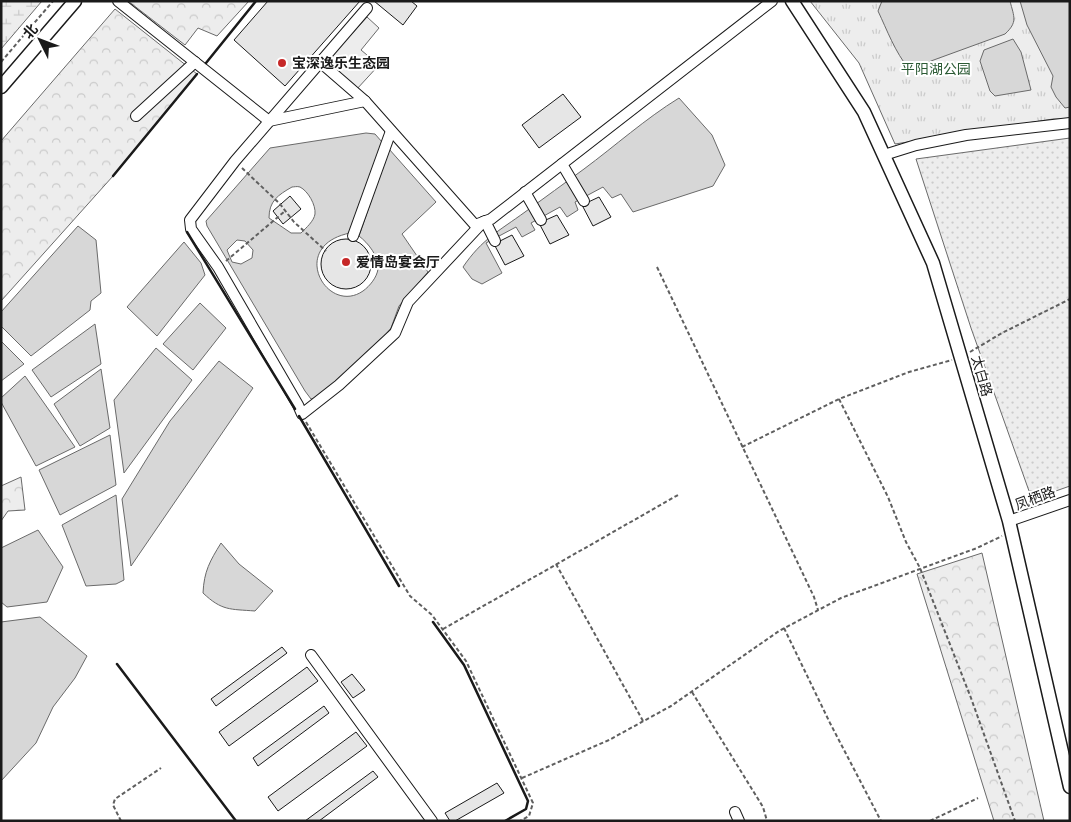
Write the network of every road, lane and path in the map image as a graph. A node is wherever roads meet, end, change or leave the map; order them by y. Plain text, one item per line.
1 (53, 1) edge
2 (75, 1) edge
3 (118, 1) edge
4 (772, 1) edge
5 (792, 1) edge
6 (367, 8) dead end
7 (1, 62) edge
8 (195, 62) junction
9 (320, 62) junction
10 (1, 87) edge
11 (365, 101) junction
12 (136, 116) dead end
13 (269, 121) junction
14 (1070, 123) edge
15 (391, 131) junction
16 (884, 155) junction
17 (234, 161) junction
18 (562, 164) junction
19 (525, 192) junction
20 (584, 201) dead end
21 (285, 211) junction
22 (541, 220) dead end
23 (484, 221) junction
24 (353, 236) dead end
25 (495, 241) dead end
26 (326, 251) dead end
27 (218, 267) junction
28 (656, 267) dead end
29 (1070, 299) edge
30 (961, 357) junction
31 (839, 399) junction
32 (302, 414) junction
33 (742, 447) junction
34 (678, 495) dead end
35 (1070, 500) edge
36 (1010, 526) junction
37 (556, 564) junction
38 (920, 568) junction
39 (818, 610) junction
40 (784, 628) junction
41 (443, 629) junction
42 (311, 656) dead end
43 (692, 692) junction
44 (643, 721) junction
45 (162, 768) dead end
46 (522, 778) junction
47 (1070, 787) edge
48 (978, 798) dead end
49 (120, 821) edge
50 (432, 821) edge
51 (520, 821) edge
52 (767, 821) edge
53 (882, 821) edge
54 (930, 821) edge
55 (1014, 821) edge

1 - 7 path
2 - 10 main road
3 - 8 street
4 - 18 street
5 - 16 main road, 太白路
6 - 9 street
8 - 12 street
8 - 13 street
9 - 11 street
9 - 13 street
11 - 13 street
11 - 15 street
13 - 17 street
14 - 16 street
15 - 23 street
15 - 24 street
16 - 30 main road, 太白路
17 - 21 path
17 - 27 street
18 - 19 street
18 - 20 street
19 - 22 street
19 - 23 street
21 - 26 path
21 - 27 path
23 - 25 street
23 - 32 street
27 - 32 street
28 - 33 path
29 - 30 path
30 - 31 path
30 - 36 main road, 太白路
31 - 33 path
31 - 38 path
32 - 41 path
33 - 39 path
34 - 37 path
35 - 36 street, 凤栖路
36 - 38 path
36 - 47 main road, 太白路
37 - 41 path
37 - 44 path
38 - 39 path
38 - 55 path
39 - 40 path
40 - 43 path
40 - 53 path
41 - 46 path
42 - 50 street
43 - 44 path
43 - 52 path
44 - 46 path
45 - 49 path
46 - 51 path
48 - 54 path

